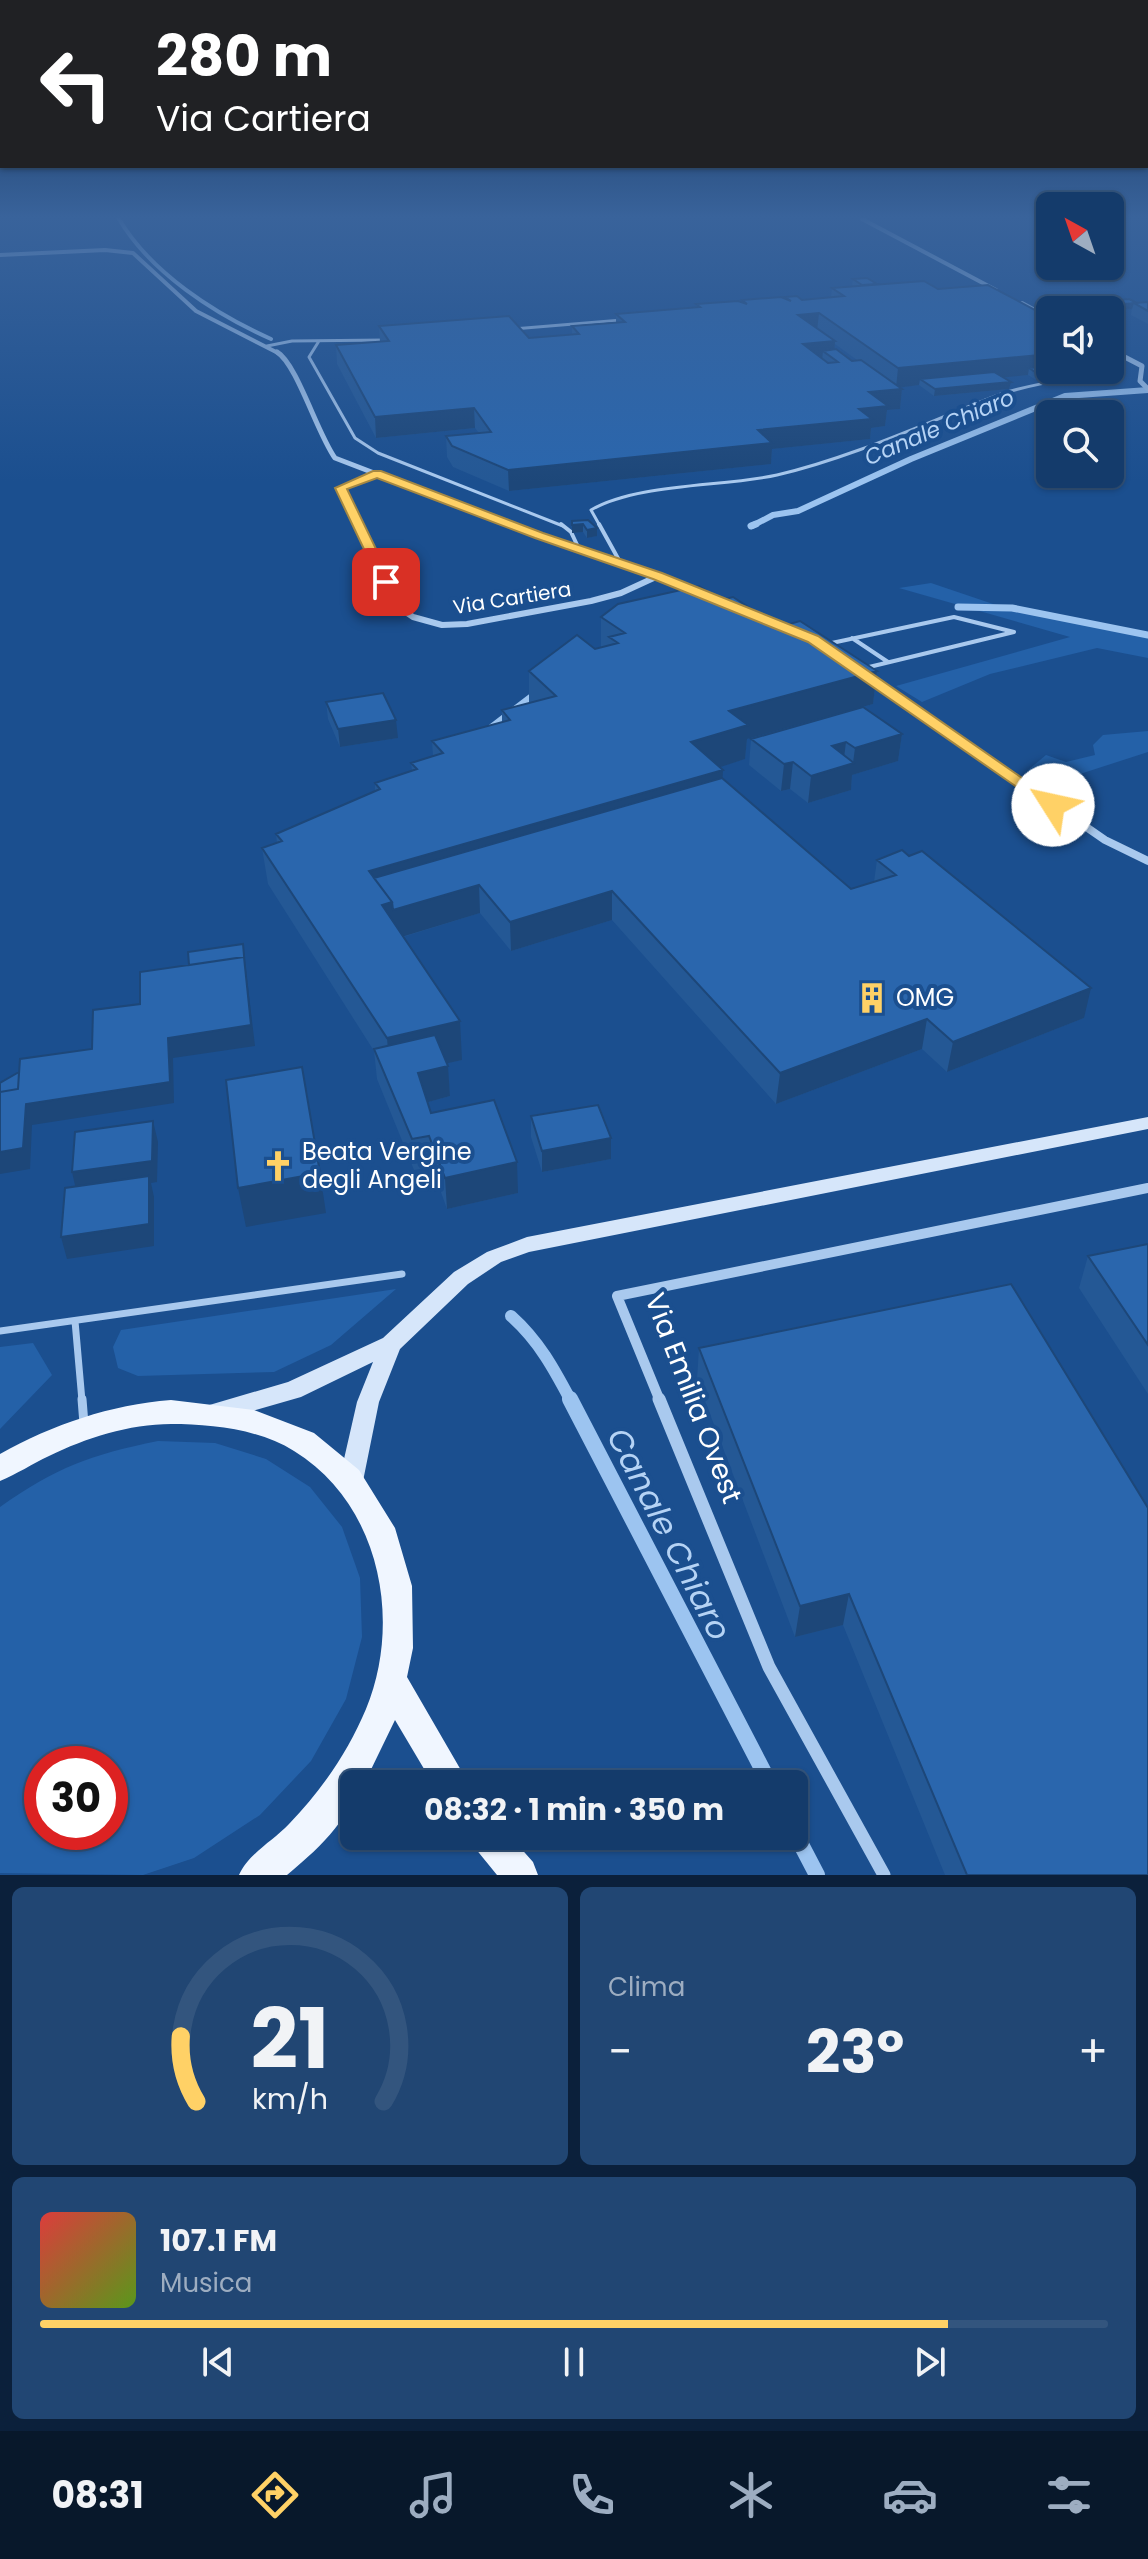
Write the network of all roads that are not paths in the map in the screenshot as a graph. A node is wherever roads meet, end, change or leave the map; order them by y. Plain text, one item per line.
1 (191, 306) edge
2 (633, 319) edge
3 (508, 330) edge
4 (392, 340) edge
5 (319, 341) junction
6 (267, 346) junction
7 (1124, 356) edge
8 (1048, 384) edge
9 (1146, 388) edge
10 (377, 474) junction
11 (579, 549) junction
12 (620, 562) junction
13 (658, 576) junction
14 (703, 594) edge
15 (751, 613) edge
16 (801, 633) edge
17 (852, 638) junction
18 (821, 645) joint
19 (833, 653) edge
20 (888, 662) junction
21 (858, 670) joint
22 (1148, 861) edge
23 (1148, 1123) edge
24 (1148, 1188) edge
25 (402, 1274) dead end
26 (75, 1321) junction
27 (0, 1331) edge
28 (391, 1344) junction
29 (214, 1413) junction
30 (84, 1427) junction
31 (0, 1468) edge
32 (351, 1481) junction
33 (393, 1685) junction
34 (444, 1770) edge
35 (499, 1850) edge
36 (257, 1875) edge
37 (520, 1875) edge
38 (884, 1875) edge

1 - 6 street, Via Cartiera
2 - 3 lane
4 - 5 lane
5 - 6 lane
5 - 11 lane
6 - 10 street, Via Cartiera
7 - 9 street
8 - 12 lane
10 - 11 street, Via Cartiera
10 - 13 street, Via Cartiera
11 - 12 street, Via Cartiera
12 - 13 street, Via Cartiera
13 - 14 street, Via Cartiera
15 - 16 street
17 - 18 lane
17 - 20 lane
17 - 20 lane
18 - 19 street
20 - 21 lane
21 - 22 street
23 - 28 main road
24 - 38 street, Via Emilia Ovest
25 - 26 lane
26 - 27 lane
26 - 30 lane
28 - 29 main road
28 - 32 main road
29 - 30 main road
29 - 32 main road
30 - 31 main road
32 - 33 main road
33 - 34 main road
33 - 36 main road
35 - 37 main road

